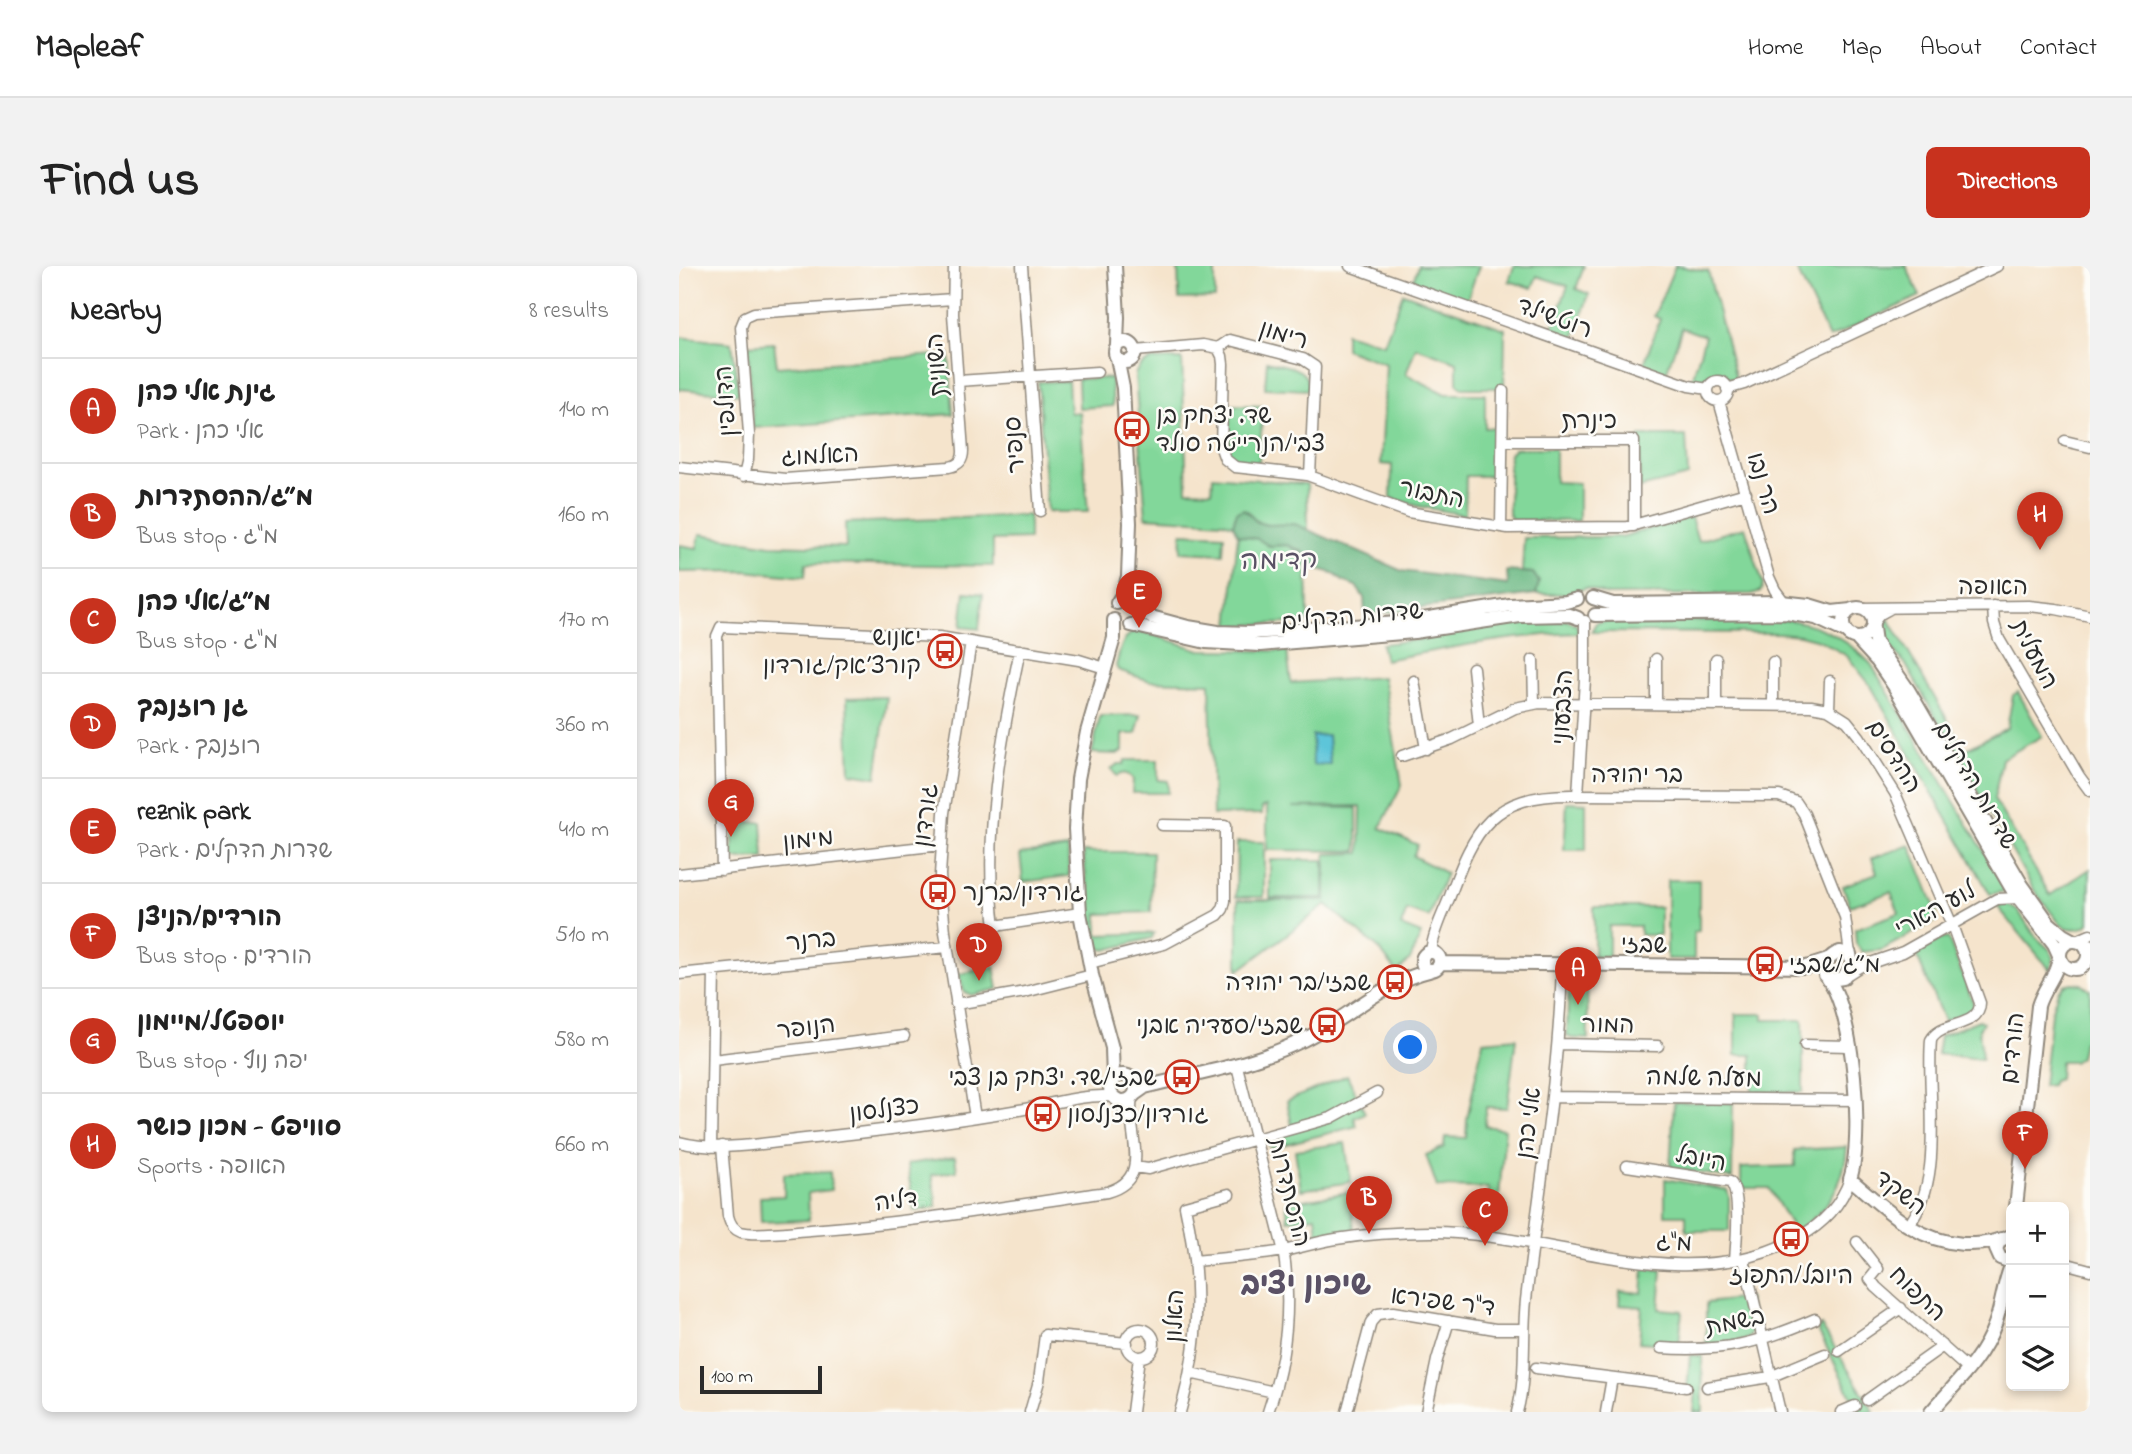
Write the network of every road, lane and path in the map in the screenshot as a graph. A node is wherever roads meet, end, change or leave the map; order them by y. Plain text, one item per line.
1 (954, 266) edge
2 (1115, 266) edge
3 (1350, 266) edge
4 (1997, 266) edge
5 (1022, 267) edge
6 (953, 299) junction
7 (1118, 317) junction
8 (1218, 348) junction
9 (1117, 352) junction
10 (1133, 352) junction
11 (1097, 372) dead end
12 (1030, 376) junction
13 (958, 381) junction
14 (1123, 388) junction
15 (1708, 389) junction
16 (1727, 389) junction
17 (1503, 391) dead end
18 (1719, 401) junction
19 (2064, 441) dead end
20 (1503, 442) junction
21 (2090, 447) edge
22 (962, 461) joint
23 (679, 467) edge
24 (744, 476) junction
25 (1310, 476) junction
26 (1745, 493) junction
27 (1040, 511) dead end
28 (1634, 526) junction
29 (1501, 527) junction
30 (1129, 572) junction
31 (1769, 577) junction
32 (1593, 598) junction
33 (1577, 599) junction
34 (1758, 602) junction
35 (1784, 602) junction
36 (1117, 603) junction
37 (1135, 606) junction
38 (1993, 606) junction
39 (1896, 607) junction
40 (1856, 609) junction
41 (2090, 616) edge
42 (1586, 618) junction
43 (1114, 620) junction
44 (1129, 626) junction
45 (1873, 626) junction
46 (1851, 635) junction
47 (1113, 640) junction
48 (971, 642) junction
49 (1020, 650) junction
50 (1656, 659) dead end
51 (1716, 659) dead end
52 (1533, 660) dead end
53 (1773, 662) dead end
54 (1105, 668) junction
55 (1473, 668) dead end
56 (1414, 681) dead end
57 (1830, 681) dead end
58 (1584, 703) junction
59 (1534, 704) junction
60 (1656, 704) junction
61 (1716, 705) junction
62 (1773, 705) junction
63 (1829, 709) junction
64 (1479, 726) junction
65 (1426, 748) junction
66 (1402, 756) dead end
67 (2090, 791) edge
68 (1579, 795) junction
69 (1161, 825) dead end
70 (941, 845) junction
71 (722, 870) junction
72 (679, 874) edge
73 (2018, 898) junction
74 (1080, 913) junction
75 (1952, 925) junction
76 (1846, 930) junction
77 (2090, 935) edge
78 (2075, 941) junction
79 (947, 947) junction
80 (1850, 955) junction
81 (2059, 956) junction
82 (2089, 956) edge
83 (1832, 957) junction
84 (1430, 961) junction
85 (1874, 962) junction
86 (1562, 964) junction
87 (1806, 967) junction
88 (1091, 969) junction
89 (2075, 969) junction
90 (714, 971) junction
91 (679, 974) edge
92 (1845, 976) junction
93 (2090, 977) edge
94 (1827, 978) junction
95 (2051, 981) junction
96 (1839, 999) junction
97 (957, 1004) junction
98 (904, 1036) dead end
99 (1559, 1044) junction
100 (1805, 1045) dead end
101 (1849, 1045) junction
102 (1658, 1046) dead end
103 (1112, 1048) junction
104 (713, 1060) junction
105 (1237, 1066) junction
106 (1130, 1077) junction
107 (1112, 1082) junction
108 (1160, 1084) junction
109 (1377, 1093) dead end
110 (1133, 1096) junction
111 (1092, 1097) junction
112 (1552, 1097) junction
113 (1115, 1099) junction
114 (1856, 1100) junction
115 (975, 1117) junction
116 (1130, 1124) junction
117 (1256, 1139) junction
118 (679, 1142) edge
119 (717, 1147) junction
120 (1135, 1167) junction
121 (1627, 1167) dead end
122 (1850, 1179) junction
123 (1229, 1194) dead end
124 (2017, 1202) edge
125 (1908, 1226) junction
126 (2005, 1237) edge
127 (1534, 1242) junction
128 (1857, 1242) dead end
129 (1968, 1244) junction
130 (1284, 1251) junction
131 (1739, 1259) junction
132 (2069, 1259) edge
133 (1195, 1261) junction
134 (2005, 1261) edge
135 (2069, 1264) edge
136 (2090, 1264) edge
137 (2090, 1270) edge
138 (1901, 1308) junction
139 (1815, 1319) dead end
140 (1449, 1321) junction
141 (1524, 1329) junction
142 (1761, 1340) junction
143 (1127, 1343) junction
144 (1943, 1346) junction
145 (1661, 1348) dead end
146 (1839, 1351) dead end
147 (1825, 1353) dead end
148 (1139, 1357) junction
149 (1536, 1368) dead end
150 (1969, 1370) junction
151 (1190, 1373) junction
152 (1770, 1377) junction
153 (1612, 1378) junction
154 (1686, 1387) dead end
155 (1707, 1387) dead end
156 (1274, 1392) junction
157 (1867, 1400) dead end
158 (1855, 1406) dead end
159 (1030, 1412) edge
160 (1132, 1412) edge
161 (1180, 1412) edge
162 (1268, 1412) edge
163 (1346, 1412) edge
164 (1426, 1412) edge
165 (1517, 1412) edge
166 (1607, 1412) edge
167 (1780, 1412) edge
168 (1841, 1412) edge
169 (1929, 1412) edge

1 - 6 street, השונית
2 - 7 street
3 - 15 street, רוטשילד
4 - 16 street
5 - 12 street, סנפיר
6 - 13 street, השונית
6 - 24 street, הדולפין
7 - 9 street
7 - 10 street
8 - 10 street, רימון
8 - 25 street, התבור
8 - 25 street, רימון
9 - 10 street
9 - 10 street
9 - 14 street
10 - 14 street
11 - 12 street
12 - 13 street
12 - 27 street, סנפיר
13 - 22 street, השונית
14 - 30 street
15 - 16 street
15 - 18 street
16 - 18 street
17 - 20 street
18 - 26 street, הר נבו
19 - 21 street
20 - 28 street, כינרת
20 - 29 street
22 - 24 street, האלמוג
23 - 24 street, האלמוג
25 - 29 street, התבור
26 - 28 street, התבור
26 - 31 street, הר נבו
28 - 29 street, התבור
30 - 36 street
30 - 37 street
31 - 34 street
31 - 35 street, הר נבו
32 - 33 street, שדרות הדקלים
32 - 34 street, שדרות הדקלים
32 - 42 street
33 - 37 street, שדרות הדקלים
33 - 42 street
34 - 35 street, שדרות הדקלים
35 - 40 street, שדרות הדקלים
36 - 37 street
36 - 43 street
37 - 44 street
38 - 39 street, האופה
38 - 41 street, האופה
38 - 67 street, המעלית
39 - 40 street, האופה
39 - 45 street
40 - 45 street
40 - 46 street
42 - 44 street, שדרות הדקלים
42 - 46 street, שדרות הדקלים
42 - 58 street, הצבעוני
43 - 44 street
43 - 47 street
44 - 47 street
45 - 46 street
45 - 78 street, שדרות הדקלים
46 - 73 street, שדרות הדקלים
47 - 54 street
48 - 49 street
48 - 70 street, גורדון
48 - 71 street
49 - 54 street
49 - 74 street
50 - 60 street
51 - 61 street
52 - 59 street
53 - 62 street
54 - 74 street
55 - 64 street
56 - 65 street
57 - 63 street
58 - 59 street
58 - 60 street
58 - 68 street, הצבעוני
59 - 64 street
60 - 61 street
61 - 62 street
62 - 63 street
63 - 75 street, ההדסים
64 - 65 street
65 - 66 street
68 - 76 street, בר יהודה
68 - 84 street, בר יהודה
69 - 88 street
70 - 71 street, מימון
70 - 79 street, גורדון
71 - 72 street, מימון
73 - 75 street, לוע הארי
73 - 81 street, שדרות הדקלים
74 - 88 street
75 - 85 street, לוע הארי
75 - 125 street, ההדסים
76 - 80 street, בר יהודה
76 - 83 street
77 - 78 street
78 - 81 street
78 - 82 street
79 - 90 street, ברנר
79 - 97 street, גורדון
80 - 83 street
80 - 85 street, לוע הארי
80 - 92 street
81 - 89 street
81 - 95 street, הורדים
82 - 89 street
83 - 87 street, שבזי
83 - 94 street
84 - 86 street, שבזי
84 - 105 street
85 - 92 street, לוע הארי
86 - 87 street, שבזי
86 - 99 street, אלי כהן
87 - 94 street, שבזי
88 - 97 street
88 - 103 street
89 - 93 street
89 - 95 street
90 - 91 street, ברנר
90 - 104 street, דליה
92 - 94 street
92 - 96 street, מ"ג
94 - 96 street, מ"ג
95 - 124 street, הורדים
96 - 101 street, מ"ג
97 - 115 street, גורדון
98 - 104 street, הנופר
99 - 102 street, המור
99 - 112 street, אלי כהן
100 - 101 street
101 - 114 street, מ"ג
103 - 106 street
103 - 107 street
104 - 119 street, דליה
105 - 108 street
105 - 117 street, ההסתדרות
106 - 107 street
106 - 108 street
106 - 110 street
107 - 111 street, כצנלסון
107 - 113 street
108 - 110 street
109 - 117 street
110 - 113 street
110 - 116 street
111 - 113 street, כצנלסון
111 - 115 street, כצנלסון
112 - 114 street, מעלה שלמה
112 - 127 street, אלי כהן
113 - 116 street
114 - 122 street, מ"ג
115 - 119 street, כצנלסון
116 - 120 street
117 - 120 street
117 - 130 street, ההסתדרות
118 - 119 street, כצנלסון
119 - 120 street, דליה
121 - 131 street, היובל
122 - 125 street, השקד
122 - 131 street, מ"ג
123 - 133 street, האלון
125 - 129 street, השקד
126 - 129 street, השקד
126 - 134 street
127 - 130 street, מ"ג
127 - 131 street, מ"ג
127 - 141 street, אלי כהן
128 - 138 street, התפוח
129 - 134 street, השקד
130 - 133 street, האלון
130 - 156 street, ההסתדרות
131 - 142 street
132 - 136 street
133 - 151 street, האלון
134 - 150 street
135 - 137 street
138 - 144 street, התפוח
138 - 146 street
139 - 142 street, בשמת
140 - 141 street, ד"ר שפירא
140 - 163 street, ד"ר שפירא
140 - 164 street
141 - 165 street, אלי כהן
142 - 145 street, בשמת
142 - 152 street
143 - 148 street
143 - 148 street
143 - 159 street
144 - 150 street, התפוח
144 - 157 street
147 - 152 street
148 - 160 street
149 - 153 street
150 - 169 street
151 - 156 street, האלון
151 - 161 street, האלון
152 - 155 street
152 - 167 street
153 - 154 street
153 - 166 street
156 - 162 street, ההסתדרות
158 - 168 street

